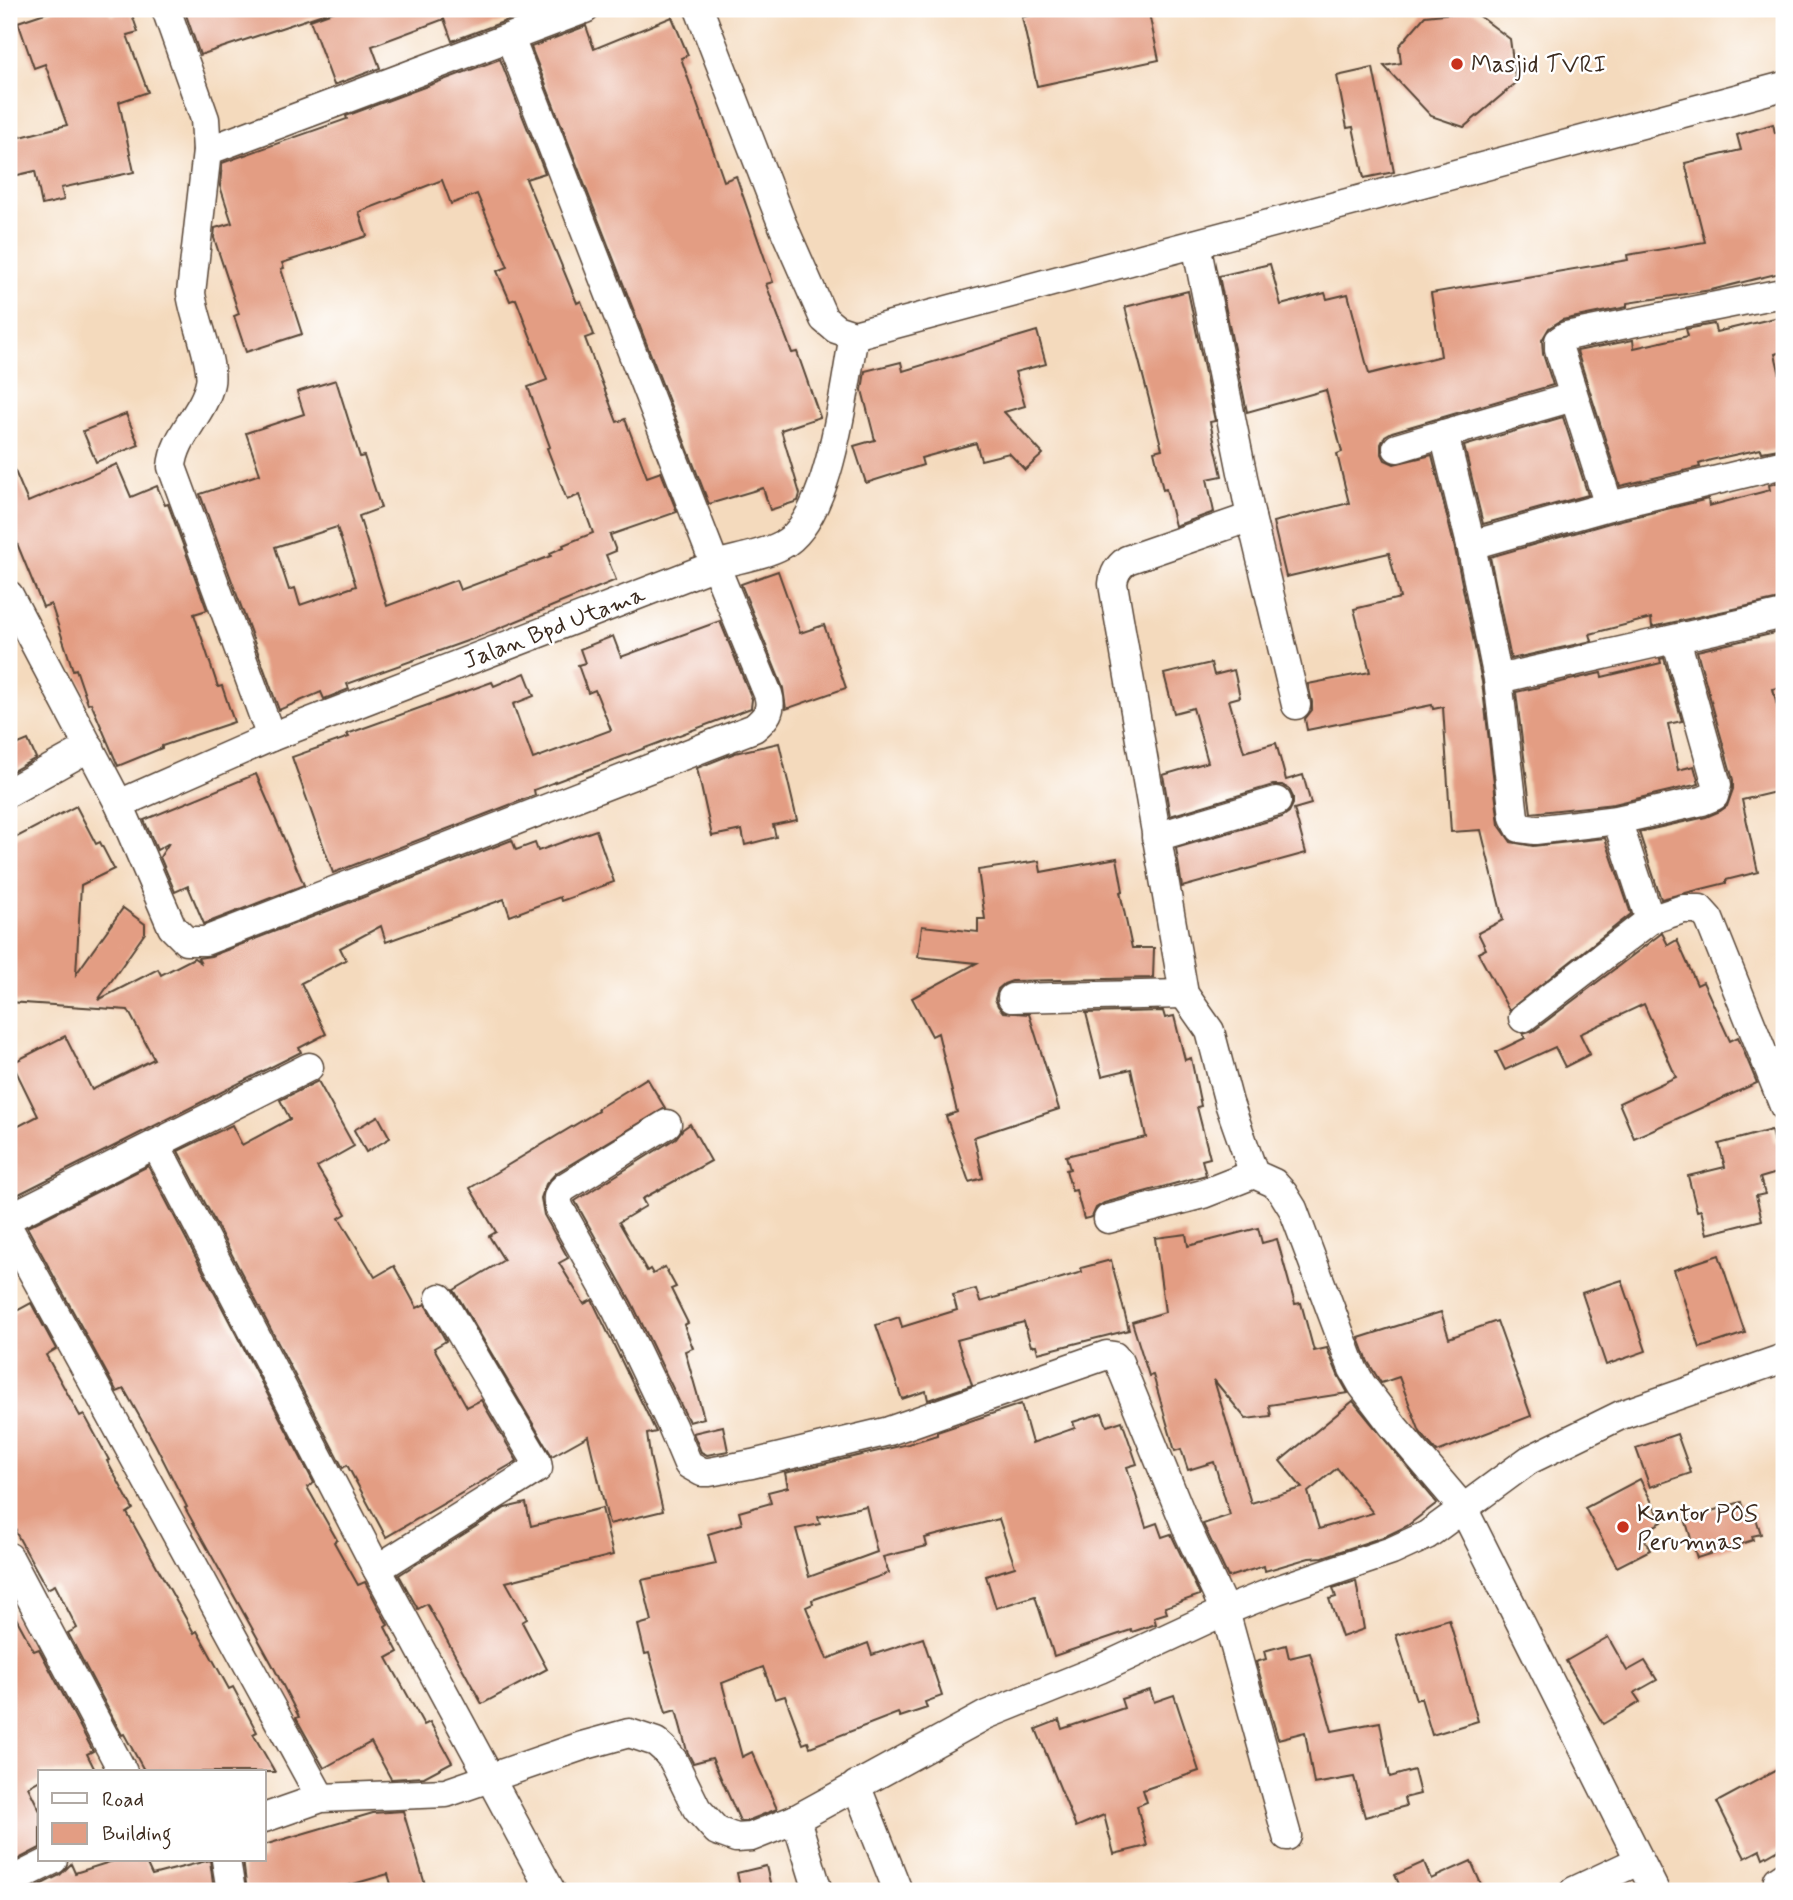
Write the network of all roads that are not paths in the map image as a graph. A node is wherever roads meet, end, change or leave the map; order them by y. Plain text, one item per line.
1 (166, 9) edge
2 (585, 9) edge
3 (699, 9) edge
4 (510, 38) junction
5 (1784, 86) edge
6 (207, 151) junction
7 (1196, 244) junction
8 (1784, 298) edge
9 (853, 335) junction
10 (1573, 397) junction
11 (1444, 434) junction
12 (1397, 448) dead end
13 (1784, 464) edge
14 (1609, 506) junction
15 (1251, 517) junction
16 (1471, 545) junction
17 (715, 565) junction
18 (9, 595) edge
19 (1784, 614) edge
20 (1676, 639) junction
21 (1497, 680) junction
22 (1296, 705) dead end
23 (271, 737) junction
24 (90, 747) junction
25 (9, 792) edge
26 (1277, 801) dead end
27 (120, 804) junction
28 (1617, 820) junction
29 (1156, 837) junction
30 (1650, 920) junction
31 (1184, 993) junction
32 (1012, 998) dead end
33 (1523, 1018) dead end
34 (309, 1067) dead end
35 (1784, 1106) edge
36 (667, 1125) dead end
37 (156, 1145) junction
38 (1254, 1174) junction
39 (9, 1218) edge
40 (1108, 1219) dead end
41 (9, 1229) edge
42 (440, 1298) dead end
43 (1784, 1358) edge
44 (1464, 1508) junction
45 (9, 1557) edge
46 (377, 1569) junction
47 (1225, 1611) junction
48 (123, 1770) edge
49 (490, 1779) junction
50 (856, 1784) junction
51 (321, 1798) junction
52 (266, 1817) edge
53 (796, 1819) junction
54 (1287, 1836) dead end
55 (1638, 1861) junction
56 (49, 1862) edge
57 (226, 1862) edge
58 (9, 1882) edge
59 (231, 1891) edge
60 (551, 1891) edge
61 (818, 1891) edge
62 (898, 1891) edge
63 (1574, 1891) edge
64 (1655, 1891) edge

1 - 6 street
2 - 4 street
3 - 9 street
4 - 6 street
4 - 17 street
5 - 7 street
6 - 23 street
7 - 9 street
7 - 15 street
8 - 10 street
9 - 17 street, Jalan Bpd Utama
10 - 11 street
10 - 14 street
11 - 12 street
11 - 16 street
13 - 14 street
14 - 16 street
15 - 22 street
15 - 29 street
16 - 21 street
17 - 23 street, Jalan Bpd Utama
17 - 27 street
18 - 24 street
19 - 20 street
20 - 21 street
20 - 28 street
21 - 28 street
23 - 27 street, Jalan Bpd Utama
24 - 25 street
24 - 27 street
26 - 29 street
28 - 30 street
29 - 31 street
30 - 33 street
30 - 35 street
31 - 32 street
31 - 38 street
34 - 37 street
36 - 47 street
37 - 39 street
37 - 46 street
38 - 40 street
38 - 44 street
41 - 51 street
42 - 46 street
43 - 44 street
44 - 47 street
44 - 55 street
45 - 48 street
46 - 49 street
47 - 50 street
47 - 54 street
49 - 51 street
49 - 53 street
49 - 60 street
50 - 53 street
50 - 62 street
51 - 52 street
53 - 61 street
55 - 63 street
55 - 64 street
56 - 58 street
57 - 59 street

